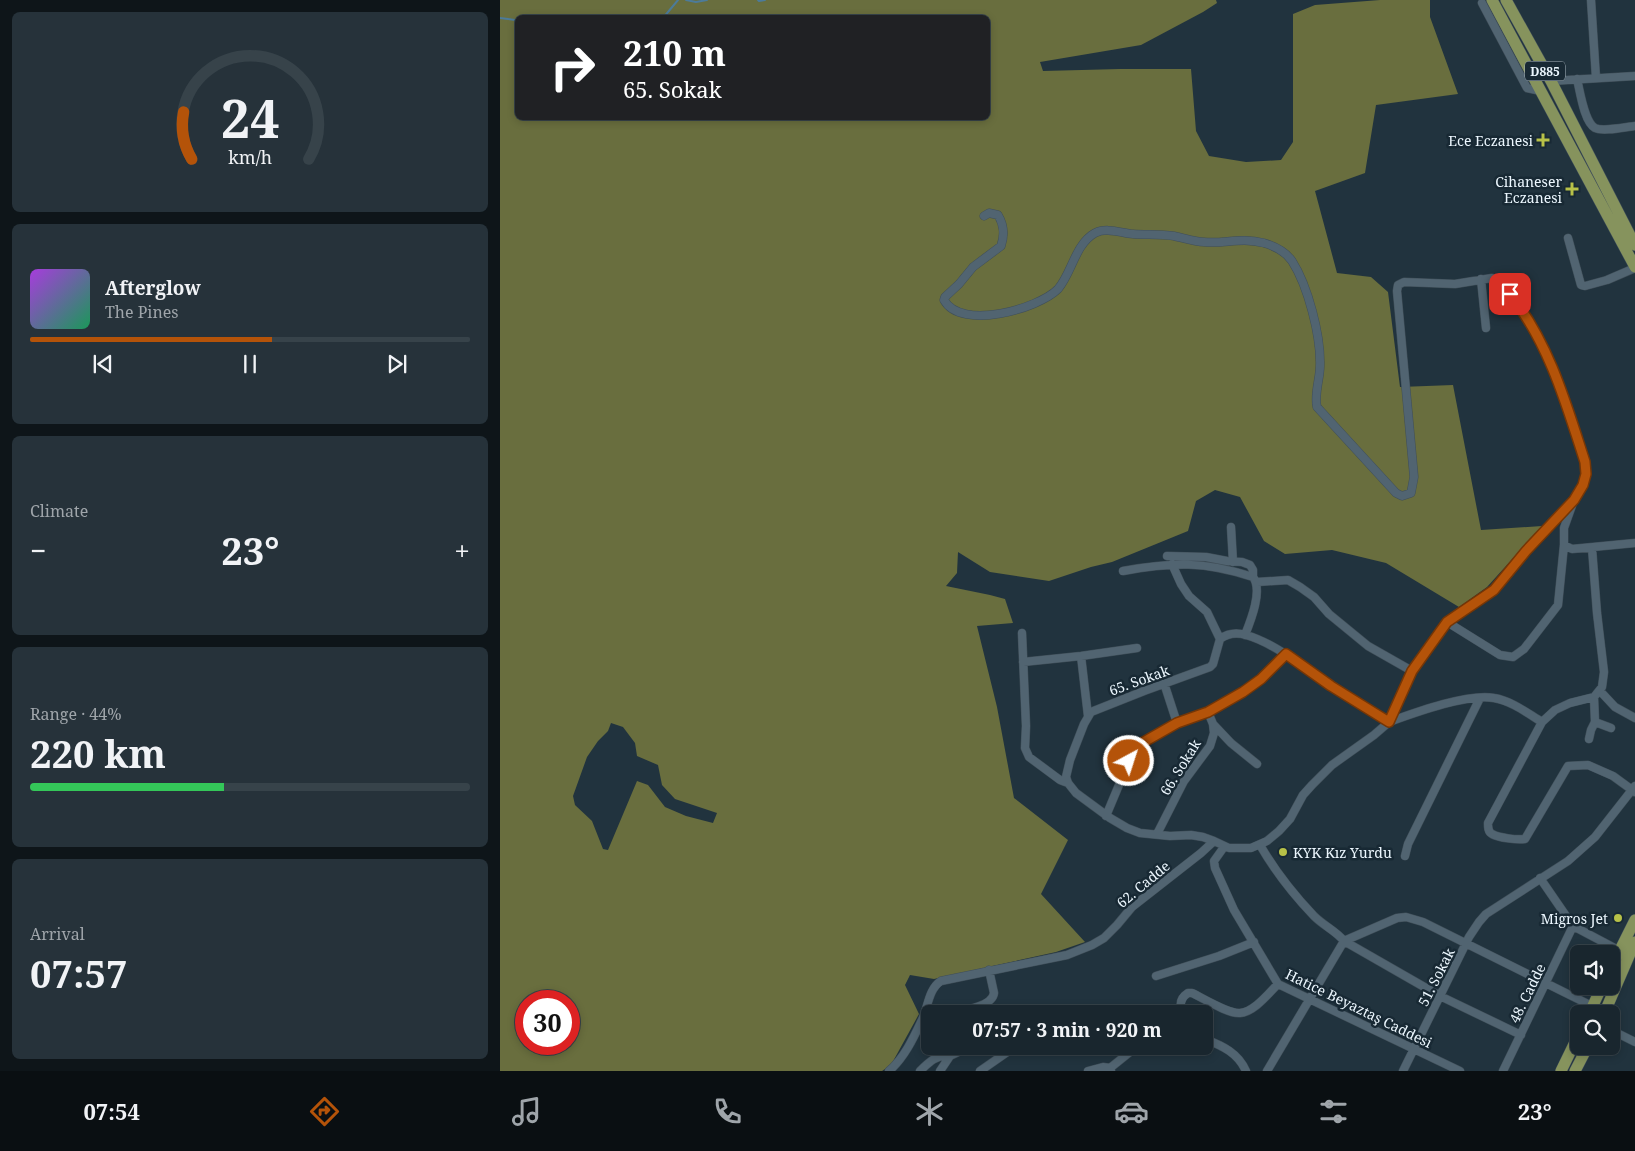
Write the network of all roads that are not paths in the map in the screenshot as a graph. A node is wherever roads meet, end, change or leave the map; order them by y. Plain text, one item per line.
1 (1506, 0) edge
2 (1590, 0) edge
3 (1487, 2) edge
4 (1635, 76) edge
5 (1596, 78) junction
6 (1577, 79) junction
7 (1551, 81) junction
8 (1541, 91) junction
9 (1635, 126) edge
10 (984, 216) dead end
11 (1568, 238) dead end
12 (1635, 245) edge
13 (1635, 267) edge
14 (1482, 280) junction
15 (1486, 328) dead end
16 (1574, 500) junction
17 (1231, 527) dead end
18 (1635, 543) edge
19 (1564, 545) junction
20 (1592, 548) junction
21 (1167, 556) dead end
22 (1233, 562) junction
23 (1172, 564) junction
24 (1123, 571) dead end
25 (1255, 579) junction
26 (1447, 622) junction
27 (1022, 632) dead end
28 (1246, 634) junction
29 (1220, 639) junction
30 (1137, 648) dead end
31 (1286, 654) junction
32 (1081, 656) junction
33 (1023, 662) junction
34 (1412, 671) junction
35 (1164, 683) junction
36 (1597, 694) junction
37 (1480, 698) junction
38 (1208, 712) junction
39 (1088, 716) junction
40 (1635, 718) edge
41 (1389, 722) junction
42 (1542, 722) junction
43 (1595, 722) junction
44 (1177, 723) junction
45 (1213, 724) junction
46 (1611, 728) dead end
47 (1589, 739) dead end
48 (1257, 764) dead end
49 (1068, 783) junction
50 (1634, 789) edge
51 (1106, 816) junction
52 (1157, 834) junction
53 (1214, 841) junction
54 (1260, 845) junction
55 (1224, 847) junction
56 (1405, 856) dead end
57 (1540, 878) junction
58 (1635, 920) edge
59 (1573, 926) junction
60 (1344, 941) junction
61 (1254, 942) junction
62 (1635, 942) edge
63 (1466, 944) junction
64 (1624, 953) junction
65 (1620, 958) edge
66 (989, 970) junction
67 (1156, 976) dead end
68 (1546, 983) junction
69 (1278, 984) junction
70 (1440, 996) junction
71 (1310, 1000) junction
72 (928, 1005) edge
73 (980, 1005) edge
74 (1182, 1005) edge
75 (1582, 1005) edge
76 (1607, 1005) edge
77 (921, 1023) edge
78 (1521, 1034) junction
79 (1620, 1034) edge
80 (1213, 1042) edge
81 (1635, 1042) edge
82 (1414, 1049) junction
83 (1570, 1052) edge
84 (1003, 1055) edge
85 (1127, 1055) edge
86 (1583, 1055) edge
87 (950, 1056) joint
88 (1111, 1069) edge
89 (889, 1071) edge
90 (920, 1071) edge
91 (940, 1071) edge
92 (980, 1071) edge
93 (1088, 1071) edge
94 (1246, 1071) edge
95 (1267, 1071) edge
96 (1403, 1071) edge
97 (1460, 1071) edge
98 (1504, 1071) edge
99 (1561, 1071) edge
100 (1575, 1071) edge

1 - 7 main road, D885
2 - 5 street
3 - 8 main road, D885
3 - 8 street
4 - 5 street
5 - 6 street
6 - 7 street
6 - 9 street
7 - 12 main road, D885
8 - 13 main road, D885
10 - 14 street
11 - 13 street
14 - 15 street
14 - 16 street
16 - 19 street
16 - 26 street
17 - 22 street
18 - 20 street
19 - 20 street
19 - 26 street
20 - 36 street
21 - 22 street
22 - 25 street
23 - 24 street
23 - 25 street
23 - 29 street
25 - 28 street
25 - 34 street
26 - 34 street
27 - 33 street
28 - 29 street
28 - 31 street
29 - 35 street, 65. Sokak
30 - 32 street
31 - 38 street
31 - 41 street
32 - 33 street
32 - 39 street
33 - 49 street
34 - 41 street
35 - 39 street, 65. Sokak
35 - 44 street
36 - 40 street
36 - 42 street
36 - 43 street
37 - 41 street
37 - 42 street
37 - 56 street
38 - 44 street
38 - 45 street
39 - 49 street
41 - 54 street
42 - 50 street
43 - 46 street
43 - 47 street
44 - 51 street
45 - 48 street
45 - 52 street, 66. Sokak
49 - 51 street
50 - 57 street, 51. Sokak
51 - 52 street
52 - 53 street
53 - 55 street
53 - 66 street, 62. Cadde
54 - 55 street
54 - 60 street
55 - 61 street, Hatice Beyaztaş Caddesi
57 - 59 street
57 - 63 street, 51. Sokak
58 - 64 main road
59 - 64 street
59 - 68 street, 48. Cadde
60 - 63 street
60 - 70 street
60 - 71 street
61 - 67 street
61 - 69 street, Hatice Beyaztaş Caddesi
62 - 64 main road
63 - 68 street
63 - 70 street, 51. Sokak
64 - 65 main road
64 - 76 main road
66 - 72 street, 62. Cadde
66 - 73 street
68 - 75 street
68 - 78 street, 48. Cadde
69 - 71 street, Hatice Beyaztaş Caddesi
69 - 74 street
70 - 78 street
70 - 82 street, 51. Sokak
71 - 82 street, Hatice Beyaztaş Caddesi
71 - 95 street
77 - 89 street, 62. Cadde
78 - 98 street, 48. Cadde
79 - 81 street
80 - 94 street
82 - 96 street, 51. Sokak
82 - 97 street, Hatice Beyaztaş Caddesi
83 - 99 main road
84 - 92 street
85 - 88 street
86 - 100 main road
87 - 90 street
87 - 91 street
88 - 93 street

